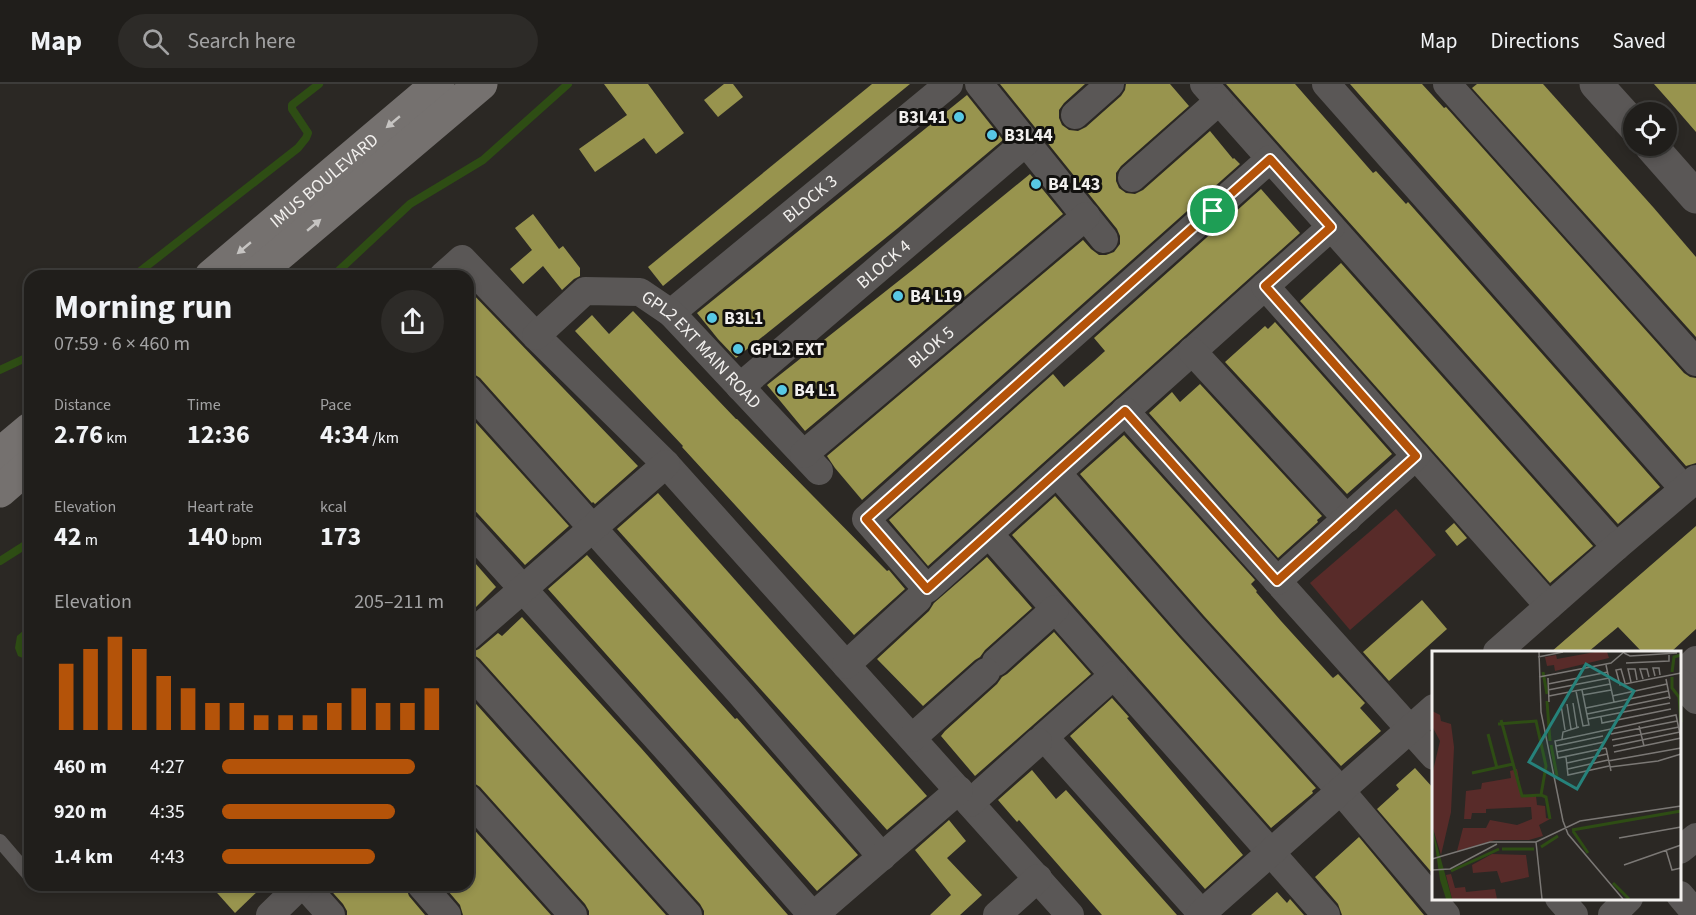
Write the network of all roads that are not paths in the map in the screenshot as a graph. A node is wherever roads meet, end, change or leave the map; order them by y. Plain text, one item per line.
1 (438, 84) edge
2 (481, 84) edge
3 (949, 84) edge
4 (979, 84) edge
5 (1110, 84) edge
6 (1326, 84) edge
7 (1447, 84) edge
8 (1596, 84) edge
9 (1211, 93) edge
10 (1623, 114) edge
11 (1075, 115) dead end
12 (1026, 142) junction
13 (1660, 156) edge
14 (1270, 159) junction
15 (1132, 178) dead end
16 (1696, 197) edge
17 (1086, 216) junction
18 (1331, 227) junction
19 (1104, 239) dead end
20 (218, 270) edge
21 (261, 270) edge
22 (450, 270) edge
23 (473, 270) edge
24 (474, 271) edge
25 (1265, 286) junction
26 (671, 313) junction
27 (536, 336) junction
28 (1192, 351) junction
29 (1696, 362) edge
30 (740, 387) junction
31 (474, 396) edge
32 (1125, 411) junction
33 (24, 434) edge
34 (0, 454) edge
35 (1416, 456) junction
36 (811, 463) joint
37 (666, 464) junction
38 (24, 470) edge
39 (1057, 473) junction
40 (1690, 484) edge
41 (0, 491) edge
42 (1347, 519) junction
43 (593, 529) junction
44 (989, 534) junction
45 (474, 535) edge
46 (1616, 548) junction
47 (1277, 581) junction
48 (523, 589) junction
49 (918, 599) dead end
50 (1549, 606) junction
51 (1055, 609) junction
52 (474, 632) edge
53 (1498, 651) edge
54 (1696, 660) edge
55 (846, 664) junction
56 (1114, 675) junction
57 (1681, 675) edge
58 (474, 677) edge
59 (1681, 684) edge
60 (1696, 700) edge
61 (1432, 710) edge
62 (1410, 729) junction
63 (912, 738) junction
64 (1038, 742) dead end
65 (1432, 754) edge
66 (1341, 791) junction
67 (964, 797) junction
68 (474, 805) edge
69 (1696, 837) edge
70 (0, 841) edge
71 (1681, 849) edge
72 (1271, 852) junction
73 (882, 857) junction
74 (24, 869) edge
75 (1038, 878) junction
76 (296, 891) edge
77 (309, 891) edge
78 (426, 891) edge
79 (1681, 896) edge
80 (1432, 898) edge
81 (1433, 900) edge
82 (1561, 900) edge
83 (1627, 900) edge
84 (1201, 914) edge
85 (1696, 914) edge
86 (270, 915) edge
87 (331, 915) edge
88 (447, 915) edge
89 (573, 915) edge
90 (688, 915) edge
91 (813, 915) edge
92 (997, 915) edge
93 (1070, 915) edge
94 (1326, 915) edge
95 (1446, 915) edge
96 (1574, 915) edge
97 (1612, 915) edge

1 -> 20 main road, IMUS BOULEVARD
21 -> 2 main road, IMUS BOULEVARD
3 - 26 street, BLOCK 3
4 - 12 street
5 - 11 street
6 - 40 street
7 - 29 street
8 - 10 street
9 - 14 street
9 - 15 street
12 - 17 street
12 - 30 street, BLOCK 4
13 - 16 street
14 - 18 street
14 - 44 street
17 - 19 street
17 - 36 street, BLOK 5
18 - 25 street
18 - 46 street
22 - 23 street
24 - 27 street
25 - 28 street
25 - 35 street
26 - 27 street, GPL2 EXT MAIN ROAD
26 - 30 street, GPL2 EXT MAIN ROAD
27 - 37 street
28 - 32 street
28 - 42 street
30 - 36 street, GPL2 EXT MAIN ROAD
31 - 43 street
32 - 39 street
32 - 47 street
33 - 34 main road
35 - 42 street
35 - 50 street
37 - 43 street
37 - 55 street
38 - 41 main road
39 - 44 street
39 - 66 street
40 - 46 street
42 - 47 street
43 - 48 street
43 - 73 street
44 - 51 street
45 - 48 street
46 - 50 street
47 - 62 street
48 - 52 street
48 - 91 street
49 - 55 street
50 - 53 street
51 - 56 street
51 - 63 street
54 - 57 street
55 - 63 street
56 - 72 street
56 - 84 street
58 - 90 street
59 - 60 street
61 - 62 street
62 - 65 street
62 - 66 street
63 - 67 street
64 - 67 street
66 - 72 street
66 - 80 street
67 - 73 street
67 - 75 street
68 - 89 street
69 - 71 street
70 - 74 lane
72 - 84 street
72 - 94 street
73 - 91 street
75 - 92 street
75 - 93 street
76 - 86 street
77 - 87 street
78 - 88 street
79 - 85 street
81 - 95 street
82 - 96 street
83 - 97 street

